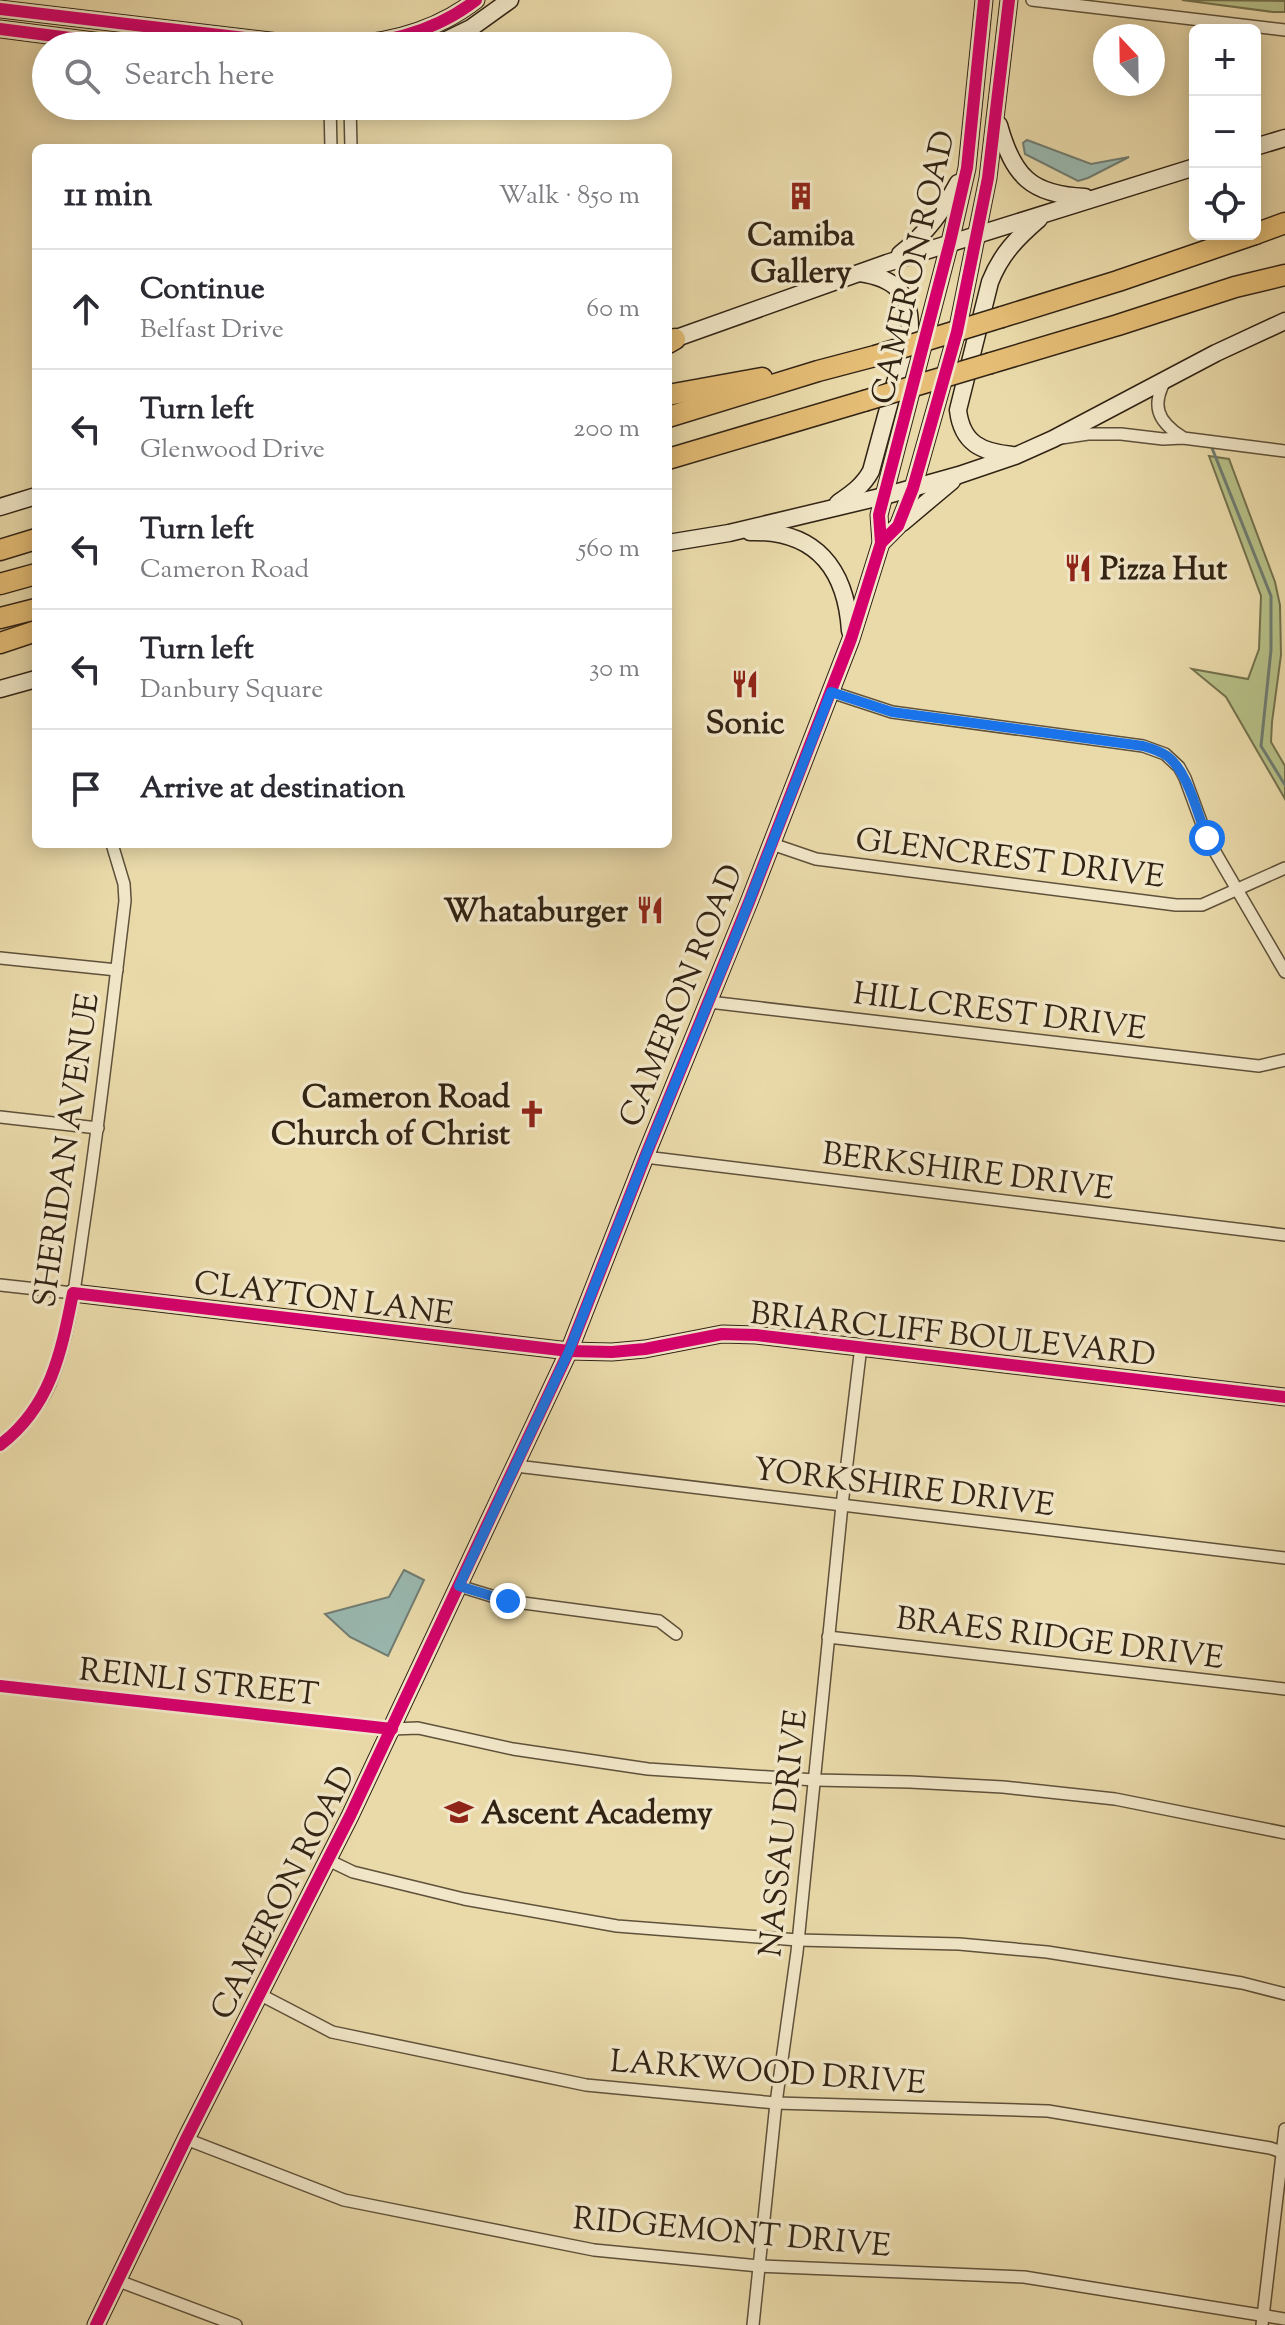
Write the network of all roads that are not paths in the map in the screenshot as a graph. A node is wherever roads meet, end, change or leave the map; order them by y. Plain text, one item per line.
1 (476, 0) edge
2 (510, 0) edge
3 (984, 0) edge
4 (1009, 0) edge
5 (1032, 0) edge
6 (0, 9) edge
7 (50, 15) junction
8 (0, 29) edge
9 (1285, 30) edge
10 (48, 32) edge
11 (194, 32) edge
12 (416, 32) edge
13 (463, 32) edge
14 (32, 34) edge
15 (996, 116) junction
16 (330, 120) edge
17 (350, 120) edge
18 (1285, 138) edge
19 (331, 144) edge
20 (351, 144) edge
21 (1261, 145) edge
22 (967, 168) junction
23 (1192, 168) edge
24 (1095, 198) junction
25 (1047, 212) junction
26 (1285, 223) edge
27 (1261, 232) edge
28 (978, 234) junction
29 (1238, 240) edge
30 (950, 242) junction
31 (887, 263) junction
32 (1285, 266) edge
33 (860, 273) junction
34 (1285, 275) edge
35 (1235, 287) junction
36 (1285, 321) edge
37 (672, 340) edge
38 (818, 371) junction
39 (1166, 379) junction
40 (672, 394) edge
41 (672, 416) edge
42 (1183, 438) junction
43 (1053, 439) junction
44 (1285, 451) edge
45 (1015, 456) junction
46 (672, 458) edge
47 (959, 475) junction
48 (913, 488) junction
49 (884, 496) junction
50 (32, 497) edge
51 (833, 506) junction
52 (0, 507) edge
53 (898, 526) junction
54 (729, 533) junction
55 (32, 540) edge
56 (672, 542) edge
57 (881, 543) junction
58 (0, 550) edge
59 (32, 575) edge
60 (0, 584) edge
61 (32, 610) edge
62 (0, 618) edge
63 (32, 632) edge
64 (851, 639) junction
65 (0, 643) edge
66 (32, 680) edge
67 (0, 689) edge
68 (831, 692) junction
69 (772, 844) junction
70 (113, 848) edge
71 (1285, 868) edge
72 (1237, 891) junction
73 (0, 958) edge
74 (117, 970) junction
75 (1285, 972) edge
76 (709, 1002) junction
77 (1285, 1060) edge
78 (0, 1117) edge
79 (98, 1128) junction
80 (645, 1157) junction
81 (1285, 1235) edge
82 (0, 1285) edge
83 (73, 1293) junction
84 (861, 1346) junction
85 (569, 1351) junction
86 (1285, 1397) edge
87 (0, 1445) edge
88 (516, 1466) junction
89 (842, 1505) junction
90 (1285, 1558) edge
91 (459, 1586) junction
92 (676, 1634) dead end
93 (828, 1637) junction
94 (0, 1686) edge
95 (1285, 1689) edge
96 (392, 1729) junction
97 (815, 1780) junction
98 (1285, 1833) edge
99 (328, 1860) junction
100 (798, 1940) junction
101 (259, 1994) junction
102 (1285, 1994) edge
103 (776, 2103) junction
104 (1285, 2129) edge
105 (186, 2139) junction
106 (1284, 2153) edge
107 (759, 2266) junction
108 (116, 2280) junction
109 (1285, 2319) edge
110 (1263, 2321) edge
111 (96, 2325) edge
112 (236, 2325) edge
113 (753, 2325) edge

1 - 12 main road
2 - 13 main road
3 - 22 main road, CAMERON ROAD
4 - 15 main road, CAMERON ROAD
5 - 9 street
6 - 7 main road
7 - 10 main road
7 - 11 main road
8 - 14 main road
15 - 24 main road
15 - 28 main road, CAMERON ROAD
16 - 19 street
17 - 20 street
18 - 21 main road
22 - 30 main road, CAMERON ROAD
22 - 31 main road
23 - 24 main road
24 - 25 main road
25 - 28 main road
25 - 45 main road
26 - 27 highway
28 - 30 main road
28 - 48 main road, CAMERON ROAD
29 - 38 highway, bridge
30 - 31 main road
30 - 49 main road, CAMERON ROAD
31 - 33 main road
32 - 35 highway
33 - 37 main road
33 - 51 main road
34 - 35 highway
35 - 46 highway, bridge
36 - 39 main road
38 - 40 highway
38 - 41 highway
39 - 42 street
39 - 43 main road
42 - 43 street
42 - 44 street
43 - 45 main road
45 - 47 main road
47 - 48 main road
47 - 53 main road
48 - 49 main road
48 - 53 main road, CAMERON ROAD
49 - 51 main road
49 - 57 main road, CAMERON ROAD
50 - 52 main road
51 - 54 main road
53 - 57 main road, CAMERON ROAD
54 - 56 main road
54 - 64 main road
55 - 58 highway
57 - 64 main road, CAMERON ROAD
59 - 60 highway
61 - 62 highway
63 - 65 highway
64 - 68 main road, CAMERON ROAD
66 - 67 main road
68 - 69 main road, CAMERON ROAD
68 - 72 street
69 - 72 street, GLENCREST DRIVE
69 - 76 main road, CAMERON ROAD
70 - 74 street, SHERIDAN AVENUE
71 - 72 street, GLENCREST DRIVE
72 - 75 street
73 - 74 street
74 - 79 street, SHERIDAN AVENUE
76 - 77 street, HILLCREST DRIVE
76 - 80 main road, CAMERON ROAD
78 - 79 street
79 - 83 street, SHERIDAN AVENUE
80 - 81 street, BERKSHIRE DRIVE
80 - 85 main road, CAMERON ROAD
82 - 83 street, CLAYTON LANE
83 - 85 main road, CLAYTON LANE
83 - 87 street, SHERIDAN AVENUE
84 - 85 main road, BRIARCLIFF BOULEVARD
84 - 86 main road, BRIARCLIFF BOULEVARD
84 - 89 street, NASSAU DRIVE
85 - 88 main road, CAMERON ROAD
88 - 89 street, YORKSHIRE DRIVE
88 - 91 main road, CAMERON ROAD
89 - 90 street, YORKSHIRE DRIVE
89 - 93 street, NASSAU DRIVE
91 - 92 street
91 - 96 main road, CAMERON ROAD
93 - 95 street, BRAES RIDGE DRIVE
93 - 97 street, NASSAU DRIVE
94 - 96 street, REINLI STREET
96 - 97 street, REINLI STREET
96 - 99 main road, CAMERON ROAD
97 - 98 street, REINLI STREET
97 - 100 street, NASSAU DRIVE
99 - 100 street
99 - 101 main road, CAMERON ROAD
100 - 102 street
100 - 103 street, NASSAU DRIVE
101 - 103 street, LARKWOOD DRIVE
101 - 105 main road, CAMERON ROAD
103 - 106 street, LARKWOOD DRIVE
103 - 107 street, NASSAU DRIVE
104 - 106 street
105 - 107 street, RIDGEMONT DRIVE
105 - 108 main road, CAMERON ROAD
106 - 110 street
107 - 110 street, RIDGEMONT DRIVE
107 - 113 street, NASSAU DRIVE
108 - 111 main road, CAMERON ROAD
108 - 112 street
109 - 110 street, RIDGEMONT DRIVE

